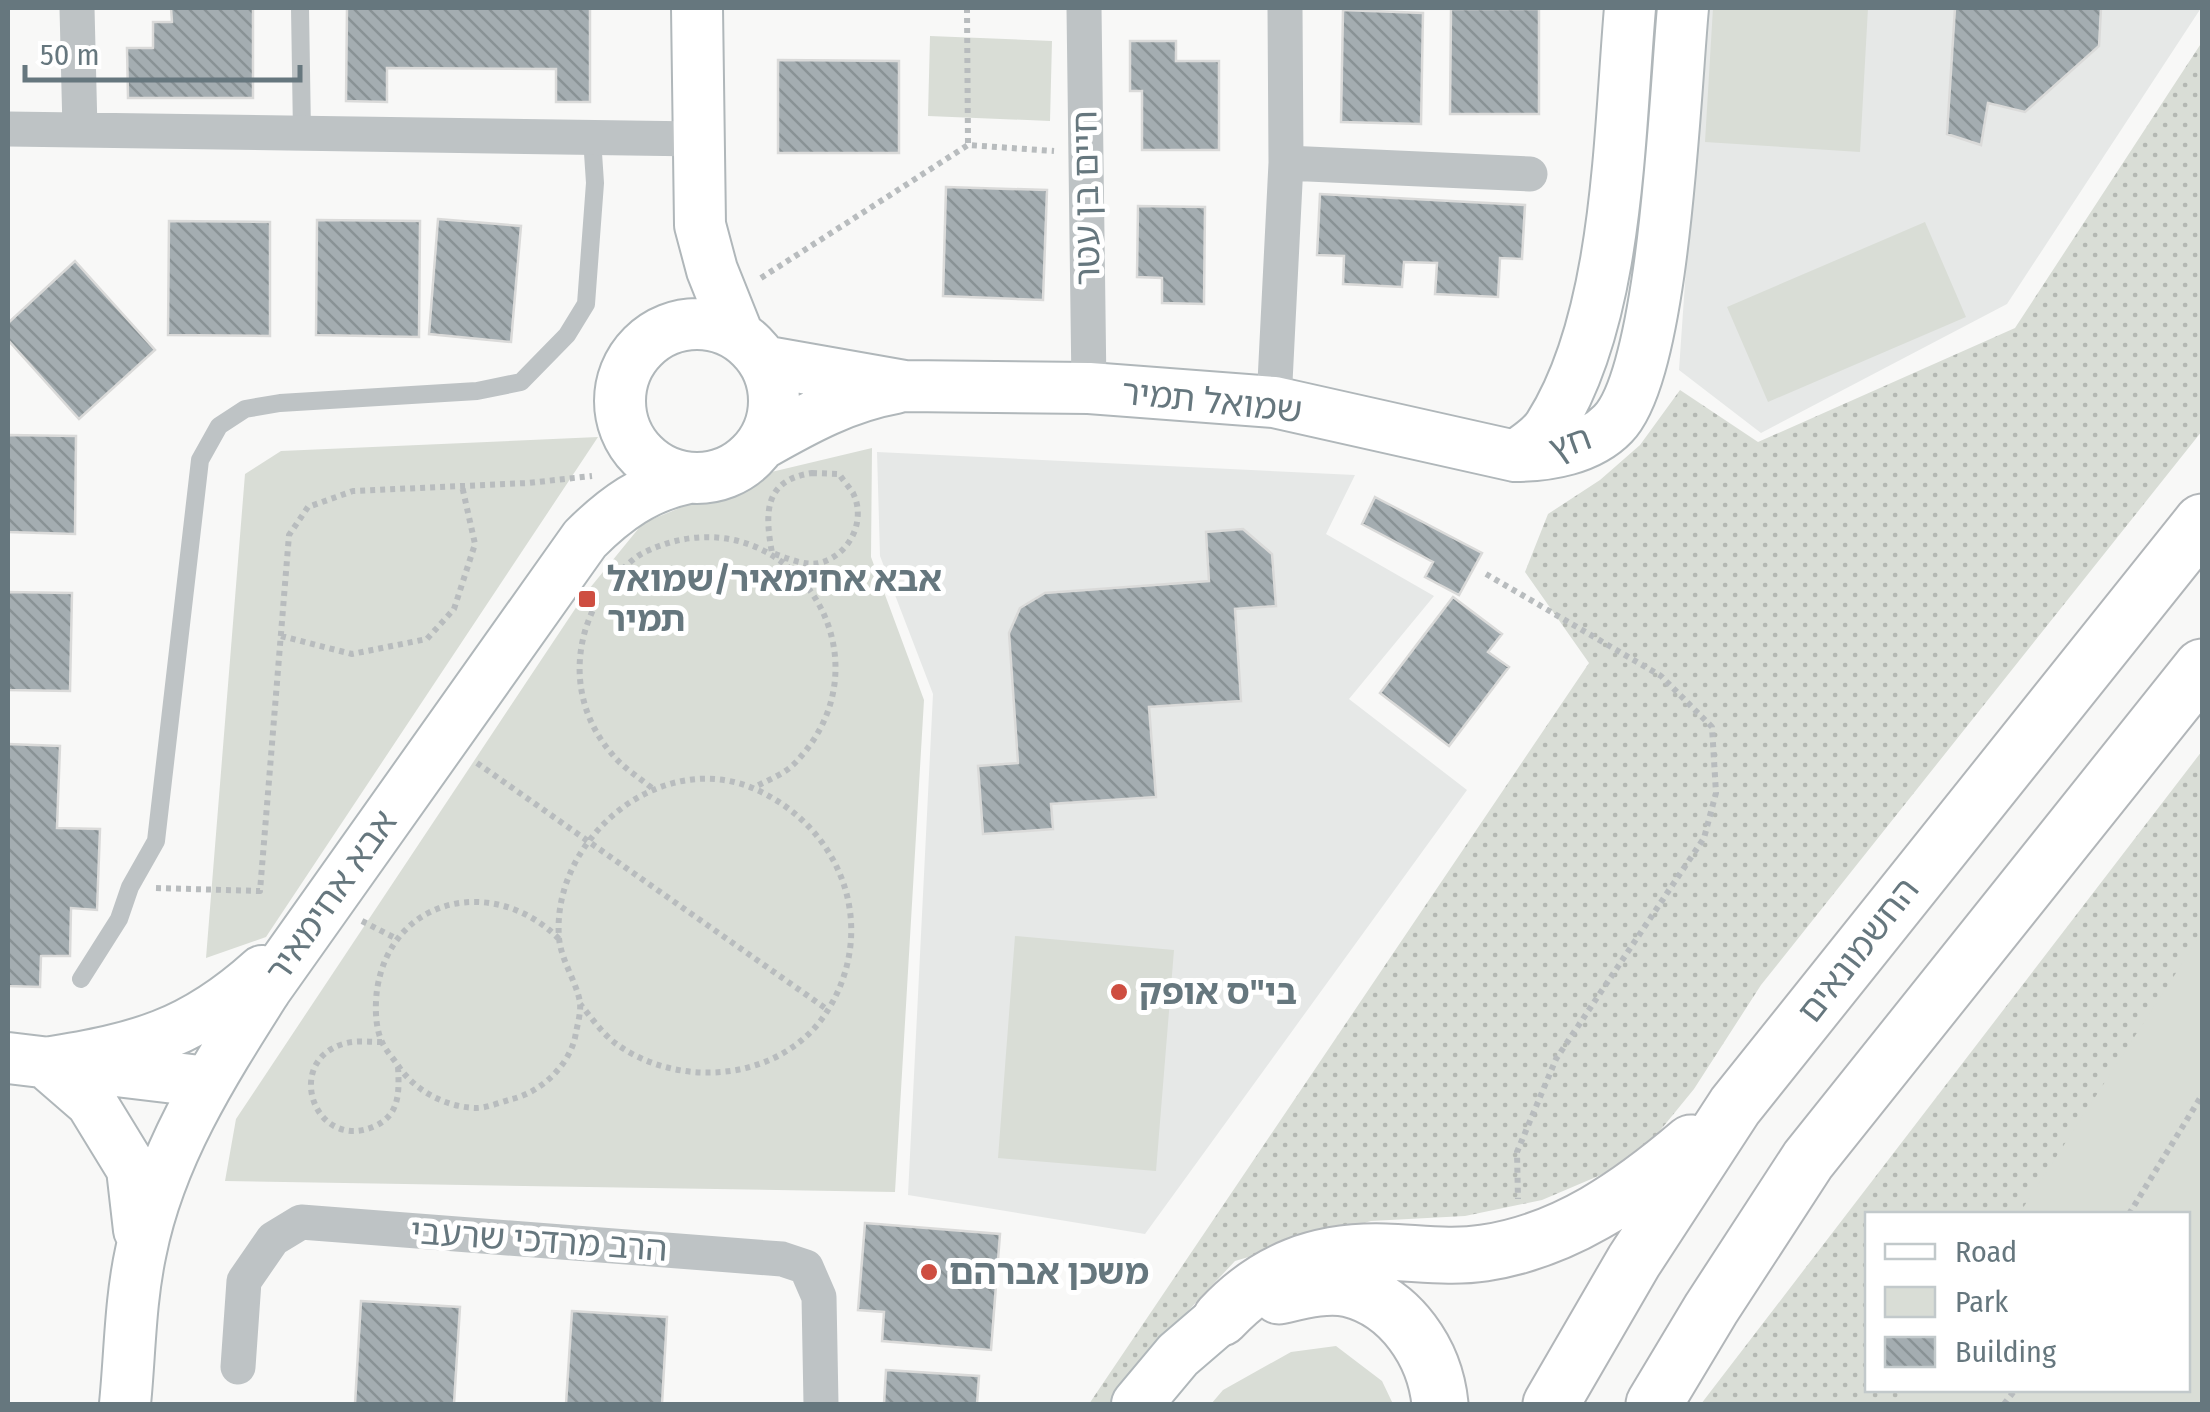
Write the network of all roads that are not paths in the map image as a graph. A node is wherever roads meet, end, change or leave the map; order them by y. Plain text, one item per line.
1 (77, 8) edge
2 (300, 8) edge
3 (697, 8) edge
4 (1084, 8) edge
5 (1285, 8) edge
6 (1630, 8) edge
7 (1683, 8) edge
8 (8, 130) edge
9 (80, 130) junction
10 (302, 134) junction
11 (592, 138) junction
12 (699, 139) junction
13 (1286, 164) junction
14 (1530, 174) dead end
15 (700, 226) junction
16 (741, 333) junction
17 (646, 343) junction
18 (905, 386) junction
19 (1088, 388) junction
20 (1274, 402) junction
21 (621, 412) junction
22 (762, 444) junction
23 (1514, 456) junction
24 (688, 478) junction
25 (2202, 522) edge
26 (596, 561) junction
27 (2202, 668) edge
28 (308, 930) junction
29 (81, 979) dead end
30 (27, 1060) edge
31 (208, 1082) junction
32 (1735, 1106) junction
33 (140, 1254) junction
34 (1220, 1318) junction
35 (238, 1367) dead end
36 (124, 1404) edge
37 (821, 1404) edge
38 (1137, 1404) edge
39 (1440, 1404) edge
40 (1551, 1404) edge
41 (1654, 1404) edge

1 - 9 street
2 - 10 lane
3 - 12 street
4 - 19 street, חיים בן עטר
5 - 13 street
6 - 23 street, חץ
7 - 23 street, חץ
8 - 9 street
9 - 10 street
10 - 11 street
11 - 12 street
11 - 29 lane
12 - 15 street
13 - 14 street
13 - 20 street
15 - 16 street
15 - 17 street
16 - 17 street
16 - 18 street, שמואל תמיר
16 - 22 street
17 - 21 street
18 - 19 street, שמואל תמיר
18 - 22 street, שמואל תמיר
19 - 20 street, שמואל תמיר
20 - 23 street, שמואל תמיר
21 - 24 street
21 - 26 street
22 - 24 street
24 - 26 street, אבא אחימאיר
25 - 32 highway, החשמונאים
26 - 28 street, אבא אחימאיר
27 - 41 highway
28 - 30 street
28 - 31 street, אבא אחימאיר
30 - 31 street
30 - 33 street
31 - 33 street, אבא אחימאיר
32 - 34 highway
32 - 40 highway, החשמונאים
33 - 36 street, אבא אחימאיר
34 - 38 street
34 - 39 highway
35 - 37 street, הרב מרדכי שרעבי

